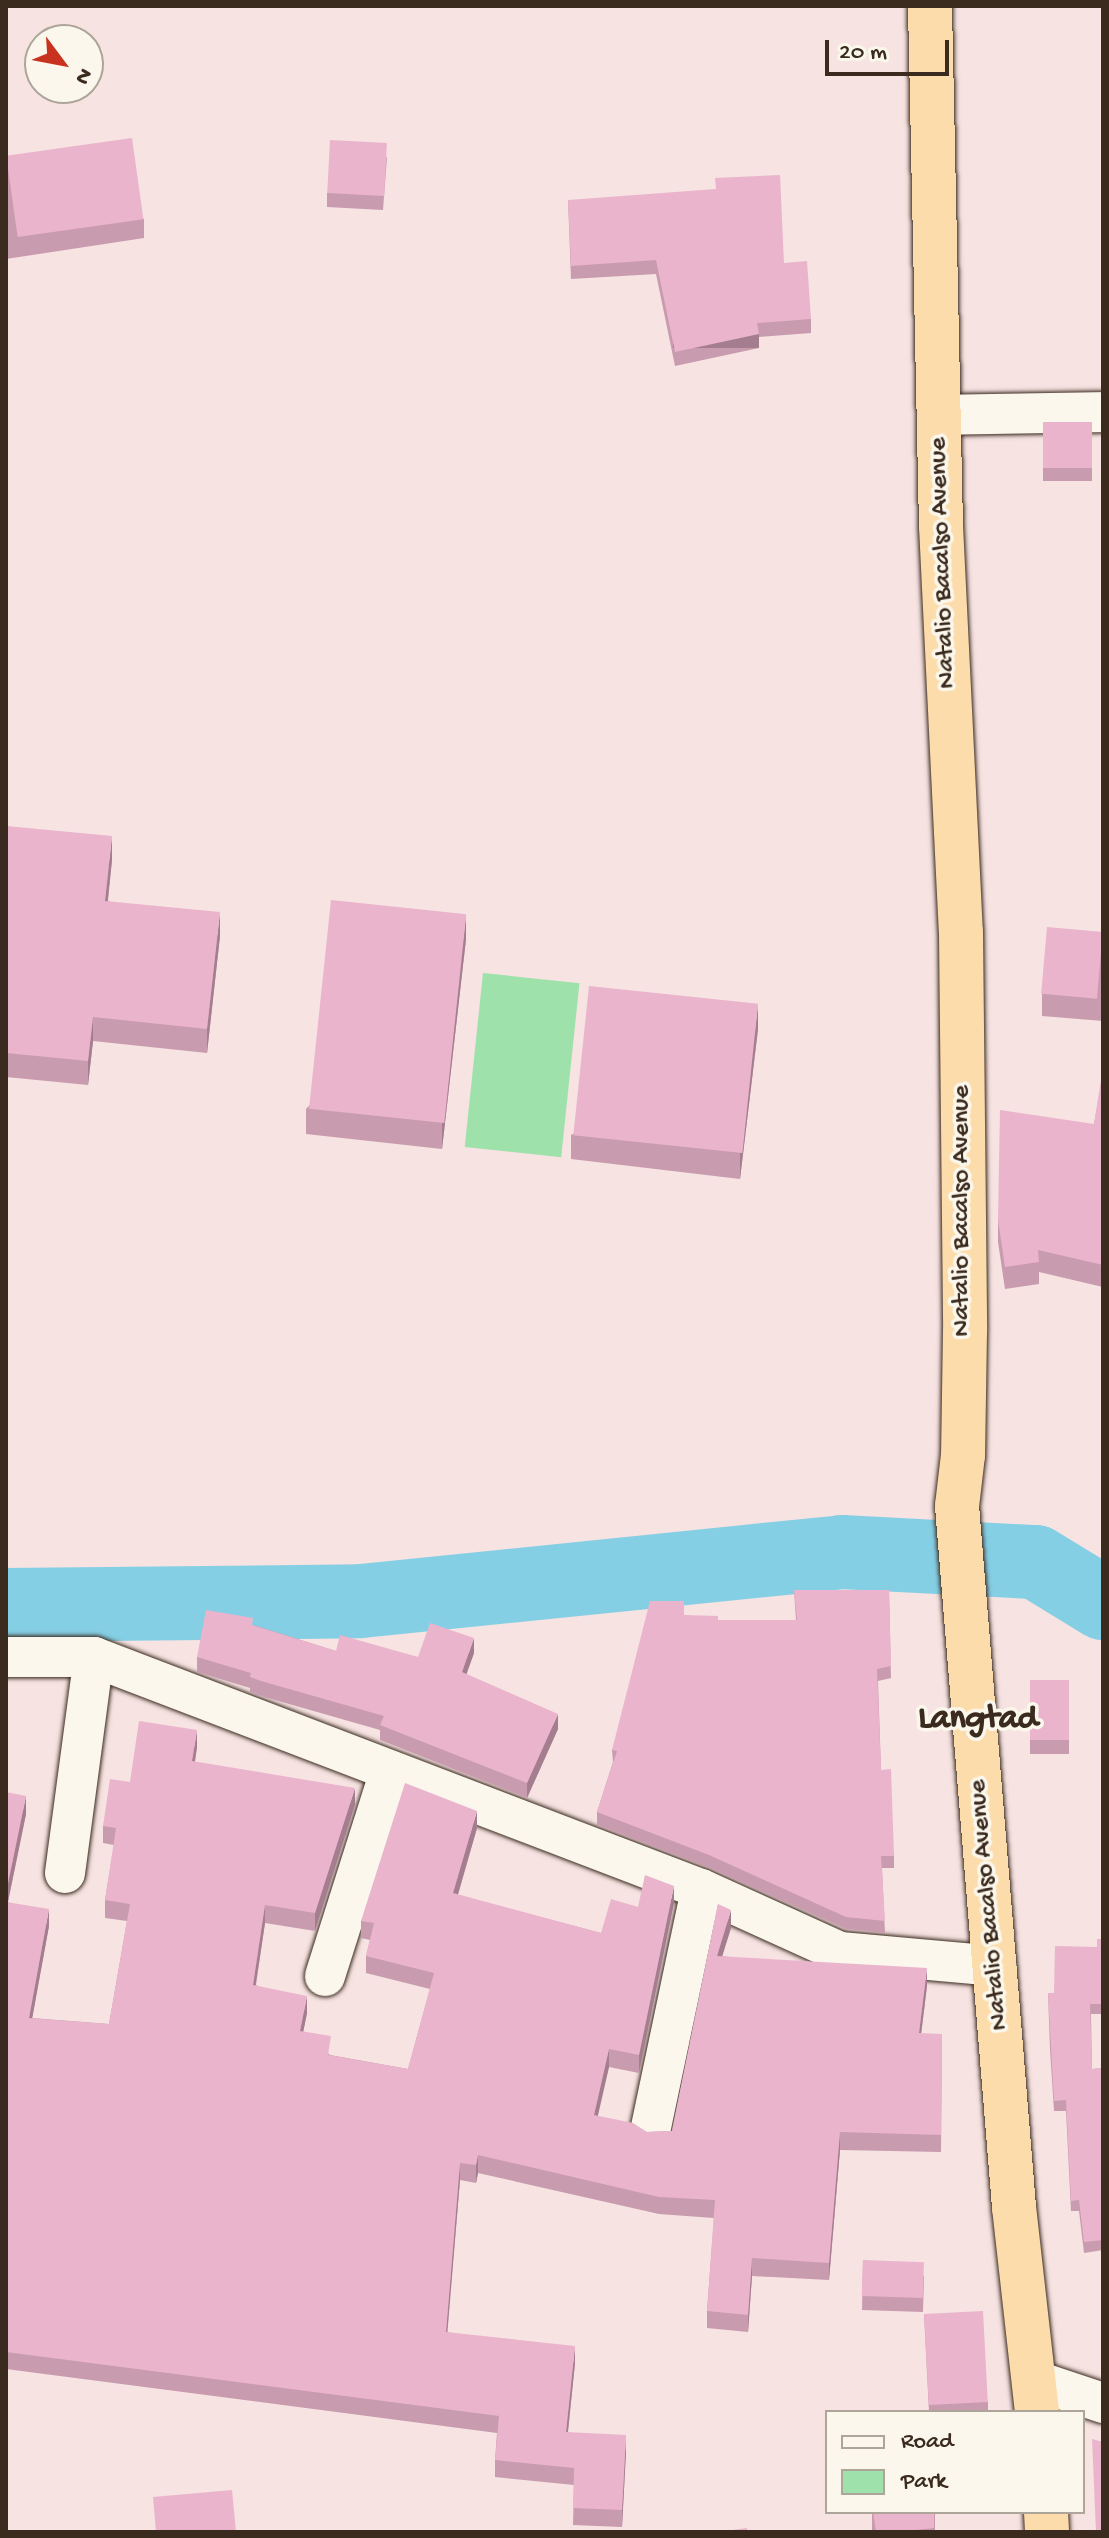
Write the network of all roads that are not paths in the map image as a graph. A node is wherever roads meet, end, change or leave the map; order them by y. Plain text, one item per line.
1 (930, 6) edge
2 (1103, 412) edge
3 (939, 415) junction
4 (6, 1657) edge
5 (94, 1657) junction
6 (390, 1771) junction
7 (65, 1873) dead end
8 (701, 1889) junction
9 (996, 1966) junction
10 (325, 1976) dead end
11 (651, 2127) dead end
12 (1036, 2396) edge
13 (1103, 2403) edge

1 - 3 highway, Natalio Bacalso Avenue
2 - 3 street
3 - 9 highway, Natalio Bacalso Avenue
4 - 5 street
5 - 6 street
5 - 7 street
6 - 8 street
6 - 10 street
8 - 9 street
8 - 11 street
9 - 12 highway, Natalio Bacalso Avenue
12 - 13 street

